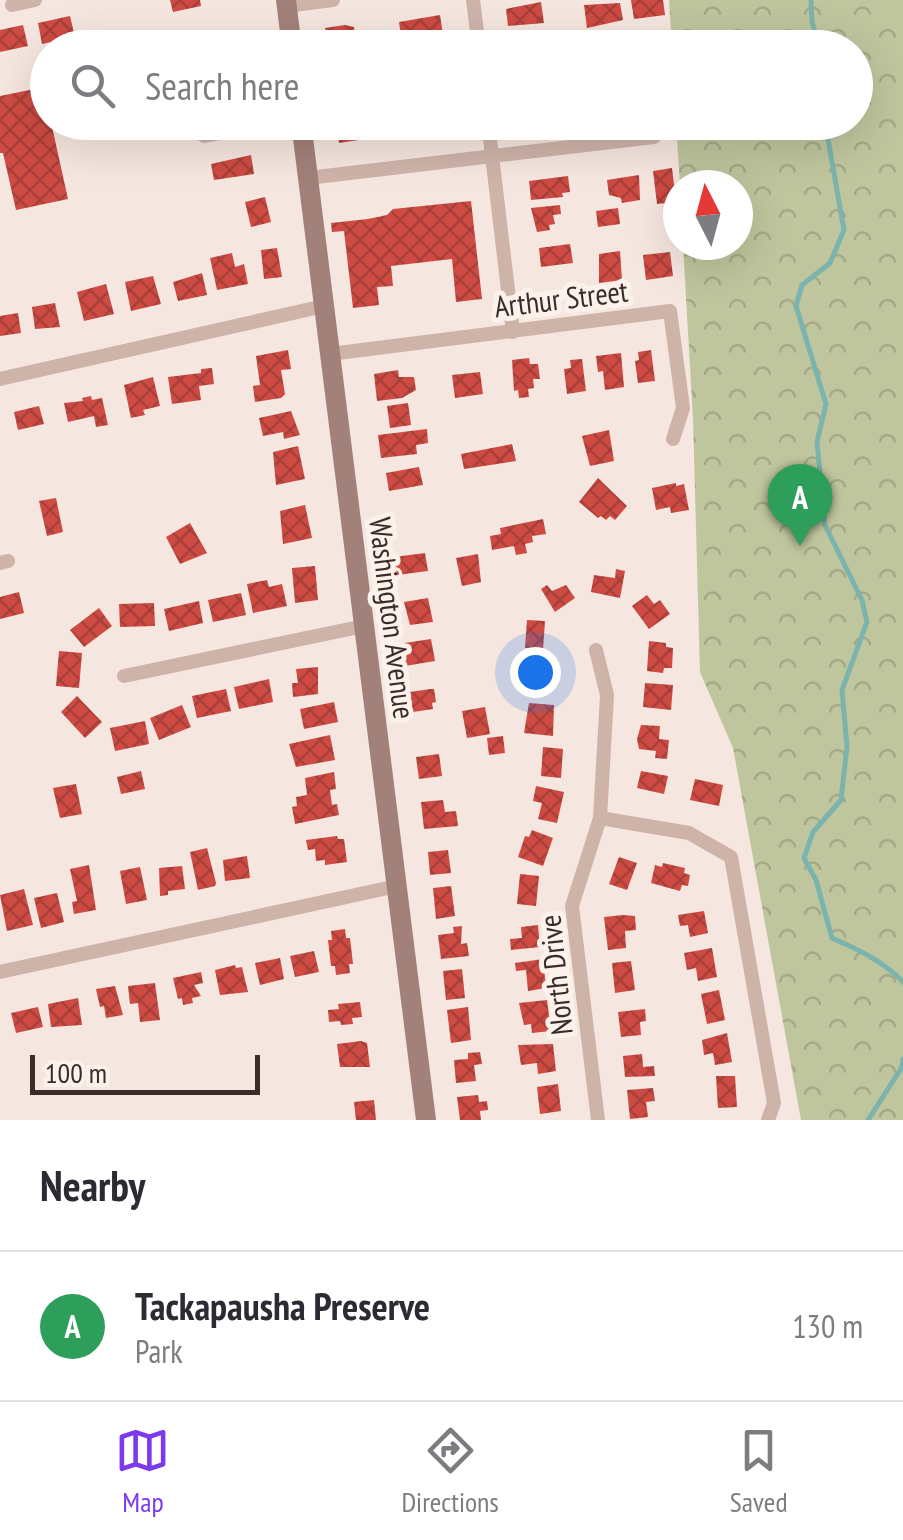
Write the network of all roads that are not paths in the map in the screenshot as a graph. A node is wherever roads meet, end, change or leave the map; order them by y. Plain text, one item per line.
1 (35, 0) edge
2 (333, 0) edge
3 (473, 0) edge
4 (286, 3) edge
5 (12, 5) dead end
6 (290, 30) edge
7 (476, 30) edge
8 (303, 140) edge
9 (490, 140) edge
10 (631, 140) edge
11 (492, 158) junction
12 (308, 178) junction
13 (324, 306) junction
14 (512, 332) junction
15 (330, 354) junction
16 (0, 380) edge
17 (672, 439) dead end
18 (364, 626) junction
19 (596, 650) dead end
20 (124, 676) dead end
21 (600, 818) junction
22 (397, 886) junction
23 (0, 972) edge
24 (426, 1120) edge
25 (598, 1120) edge
26 (768, 1120) edge

1 - 5 street
2 - 4 street
3 - 7 street
4 - 6 street
8 - 12 street, Washington Avenue
9 - 11 street
10 - 11 street
11 - 12 street
11 - 14 street
12 - 13 street, Washington Avenue
13 - 15 street, Washington Avenue
13 - 16 street
14 - 15 street, Arthur Street
14 - 17 street, Arthur Street
15 - 18 street, Washington Avenue
18 - 20 street
18 - 22 street, Washington Avenue
19 - 21 street, North Drive
21 - 25 street, North Drive
21 - 26 street
22 - 23 street
22 - 24 street, Washington Avenue

